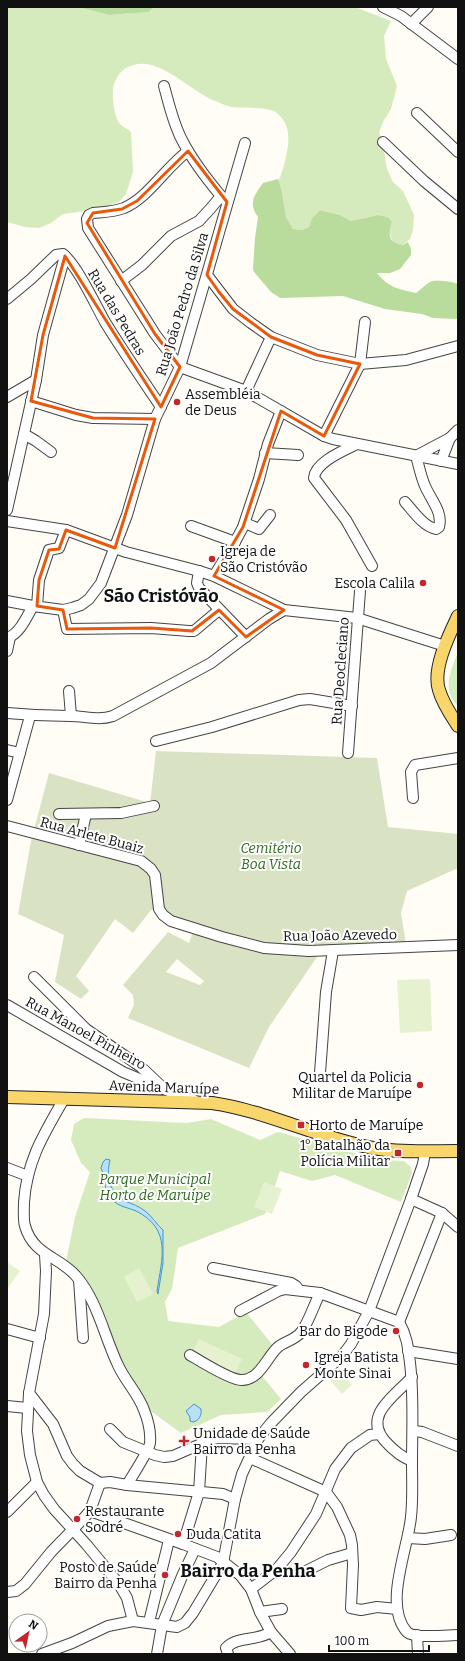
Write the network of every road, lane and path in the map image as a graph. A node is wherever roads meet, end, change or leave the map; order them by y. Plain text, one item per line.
1 (383, 7) edge
2 (428, 7) edge
3 (411, 24) junction
4 (458, 59) edge
5 (164, 86) dead end
6 (417, 113) dead end
7 (383, 142) dead end
8 (245, 143) dead end
9 (188, 151) junction
10 (458, 152) edge
11 (224, 199) junction
12 (458, 209) edge
13 (63, 255) junction
14 (207, 275) junction
15 (121, 281) junction
16 (7, 299) edge
17 (365, 322) dead end
18 (271, 337) junction
19 (458, 346) edge
20 (360, 364) junction
21 (180, 367) junction
22 (36, 380) junction
23 (246, 391) junction
24 (7, 397) edge
25 (31, 401) junction
26 (161, 407) junction
27 (281, 412) junction
28 (155, 419) junction
29 (458, 430) edge
30 (24, 434) junction
31 (324, 436) junction
32 (450, 438) junction
33 (357, 444) junction
34 (50, 452) dead end
35 (265, 453) junction
36 (298, 455) dead end
37 (416, 456) junction
38 (441, 461) junction
39 (458, 464) edge
40 (405, 502) dead end
41 (7, 510) edge
42 (270, 515) dead end
43 (7, 521) edge
44 (244, 523) junction
45 (191, 526) dead end
46 (66, 530) junction
47 (235, 542) junction
48 (117, 544) junction
49 (372, 566) dead end
50 (199, 571) junction
51 (214, 576) junction
52 (360, 591) dead end
53 (7, 601) edge
54 (35, 606) junction
55 (63, 610) junction
56 (219, 610) junction
57 (284, 610) junction
58 (458, 616) edge
59 (357, 618) junction
60 (9, 637) edge
61 (246, 637) junction
62 (445, 646) junction
63 (7, 651) edge
64 (69, 691) dead end
65 (352, 706) junction
66 (445, 706) junction
67 (458, 712) edge
68 (7, 713) edge
69 (30, 716) junction
70 (71, 716) junction
71 (458, 726) edge
72 (156, 740) dead end
73 (7, 750) edge
74 (20, 752) junction
75 (348, 753) dead end
76 (458, 758) edge
77 (9, 788) edge
78 (413, 798) dead end
79 (7, 800) edge
80 (154, 806) dead end
81 (58, 814) dead end
82 (86, 814) junction
83 (7, 826) edge
84 (79, 845) junction
85 (158, 909) joint
86 (458, 945) edge
87 (333, 951) junction
88 (34, 977) dead end
89 (7, 1006) edge
90 (320, 1073) dead end
91 (166, 1090) junction
92 (7, 1097) edge
93 (64, 1099) junction
94 (196, 1101) junction
95 (458, 1151) edge
96 (425, 1152) junction
97 (7, 1168) edge
98 (28, 1176) junction
99 (411, 1199) junction
100 (442, 1213) junction
101 (458, 1228) edge
102 (46, 1255) junction
103 (213, 1268) dead end
104 (79, 1278) junction
105 (299, 1290) junction
106 (320, 1293) junction
107 (369, 1310) junction
108 (240, 1311) dead end
109 (399, 1322) junction
110 (7, 1329) edge
111 (40, 1338) junction
112 (84, 1338) dead end
113 (408, 1351) junction
114 (190, 1355) dead end
115 (458, 1358) edge
116 (412, 1377) junction
117 (28, 1393) junction
118 (7, 1406) edge
119 (28, 1408) junction
120 (110, 1430) dead end
121 (414, 1431) junction
122 (379, 1434) junction
123 (258, 1439) junction
124 (202, 1444) junction
125 (458, 1446) edge
126 (146, 1452) junction
127 (250, 1458) junction
128 (412, 1461) junction
129 (37, 1482) junction
130 (100, 1483) junction
131 (127, 1485) junction
132 (199, 1492) junction
133 (326, 1492) junction
134 (235, 1499) junction
135 (7, 1512) edge
136 (92, 1512) junction
137 (73, 1530) junction
138 (451, 1535) dead end
139 (408, 1538) junction
140 (169, 1540) junction
141 (183, 1544) junction
142 (195, 1550) junction
143 (352, 1553) junction
144 (223, 1563) junction
145 (304, 1572) dead end
146 (251, 1589) junction
147 (7, 1592) edge
148 (282, 1609) dead end
149 (397, 1609) junction
150 (260, 1612) junction
151 (133, 1621) junction
152 (148, 1622) junction
153 (162, 1625) junction
154 (271, 1632) junction
155 (417, 1635) junction
156 (458, 1635) edge
157 (42, 1654) edge
158 (157, 1654) edge
159 (228, 1654) edge
160 (290, 1654) edge
161 (418, 1654) edge

1 - 3 street
2 - 3 street
3 - 4 street
5 - 9 street
6 - 10 street
7 - 12 street
8 - 11 street, Rua João Pedro da Silva
9 - 11 street
9 - 15 street
11 - 14 street, Rua João Pedro da Silva
11 - 15 street
13 - 16 street
13 - 22 street
13 - 26 street, Rua das Pedras
14 - 18 street
14 - 21 street, Rua João Pedro da Silva
15 - 21 street
17 - 20 street
18 - 20 street
18 - 23 street
19 - 20 street
20 - 31 street
21 - 23 street
21 - 26 street, Rua João Pedro da Silva
22 - 24 street
22 - 25 street
23 - 27 street
25 - 28 street
25 - 30 street
26 - 28 street, Rua João Pedro da Silva
27 - 31 street
27 - 35 street
28 - 48 street, Rua João Pedro da Silva
29 - 32 street
30 - 34 street
30 - 41 street
31 - 33 street
32 - 37 street
32 - 38 street
33 - 37 street
33 - 49 street
35 - 36 street
35 - 44 street
37 - 38 street
37 - 40 street
38 - 39 street
42 - 44 street
43 - 46 street
44 - 47 street
45 - 47 street
46 - 48 street
46 - 54 street
47 - 51 street
48 - 50 street
48 - 55 street, Rua João Pedro da Silva
50 - 51 street
50 - 56 street
51 - 57 street
52 - 59 street, Rua Deocleciano
53 - 54 street, Rua João Pedro da Silva
54 - 55 street, Rua João Pedro da Silva
54 - 60 street
55 - 56 street
56 - 61 street
57 - 59 street
57 - 61 street
58 - 62 main road
59 - 62 street
59 - 65 street, Rua Deocleciano
60 - 63 street
61 - 70 street
62 - 66 main road
64 - 70 street
65 - 72 street
65 - 75 street, Rua Deocleciano
66 - 67 main road
66 - 71 main road
68 - 69 street
69 - 70 street
69 - 74 street
73 - 74 street
74 - 77 street
76 - 78 street
77 - 79 street
80 - 82 street
81 - 82 street
82 - 84 street
83 - 84 street, Rua Arlete Buaiz
84 - 85 street, Rua Arlete Buaiz
85 - 87 street, Rua João Azevedo
86 - 87 street, Rua João Azevedo
87 - 90 street
88 - 91 street
89 - 91 street, Rua Manoel Pinheiro
91 - 94 street, Rua Manoel Pinheiro
92 - 93 main road, Avenida Maruípe
93 - 94 main road, Avenida Maruípe
93 - 98 street
94 - 96 main road, Avenida Maruípe
95 - 96 main road, Avenida Maruípe
96 - 99 street
97 - 98 street
98 - 102 street
99 - 100 street
99 - 107 street
100 - 101 street
100 - 109 street
102 - 104 street
102 - 111 street
103 - 105 street
104 - 112 street
104 - 126 street
105 - 106 street
105 - 108 street
106 - 107 street
106 - 114 street
107 - 109 street
107 - 123 street
109 - 113 street
110 - 111 street
111 - 117 street
113 - 115 street
113 - 116 street
116 - 121 street
116 - 122 street
117 - 119 street
117 - 130 street
118 - 119 street
119 - 129 street
120 - 126 street
121 - 125 street
121 - 128 street
122 - 128 street
122 - 133 street
123 - 124 street
123 - 127 street
124 - 126 street
124 - 132 street
126 - 131 street
127 - 133 street
127 - 134 street
128 - 139 street
129 - 135 street
129 - 137 street
130 - 131 street
130 - 136 street
131 - 132 street
132 - 134 street
132 - 141 street
133 - 143 street
133 - 146 street
134 - 144 street
136 - 137 street
136 - 140 street
137 - 147 street
137 - 151 street
138 - 139 street
139 - 149 street
140 - 141 street
140 - 152 street
141 - 142 street
142 - 144 street
142 - 153 street
143 - 145 street
143 - 149 street
144 - 146 street
144 - 153 street
146 - 150 street
148 - 150 street
149 - 155 street
150 - 154 street
151 - 152 street
151 - 157 street
152 - 153 street
153 - 158 street
154 - 159 street
154 - 160 street
155 - 156 street
155 - 161 street

